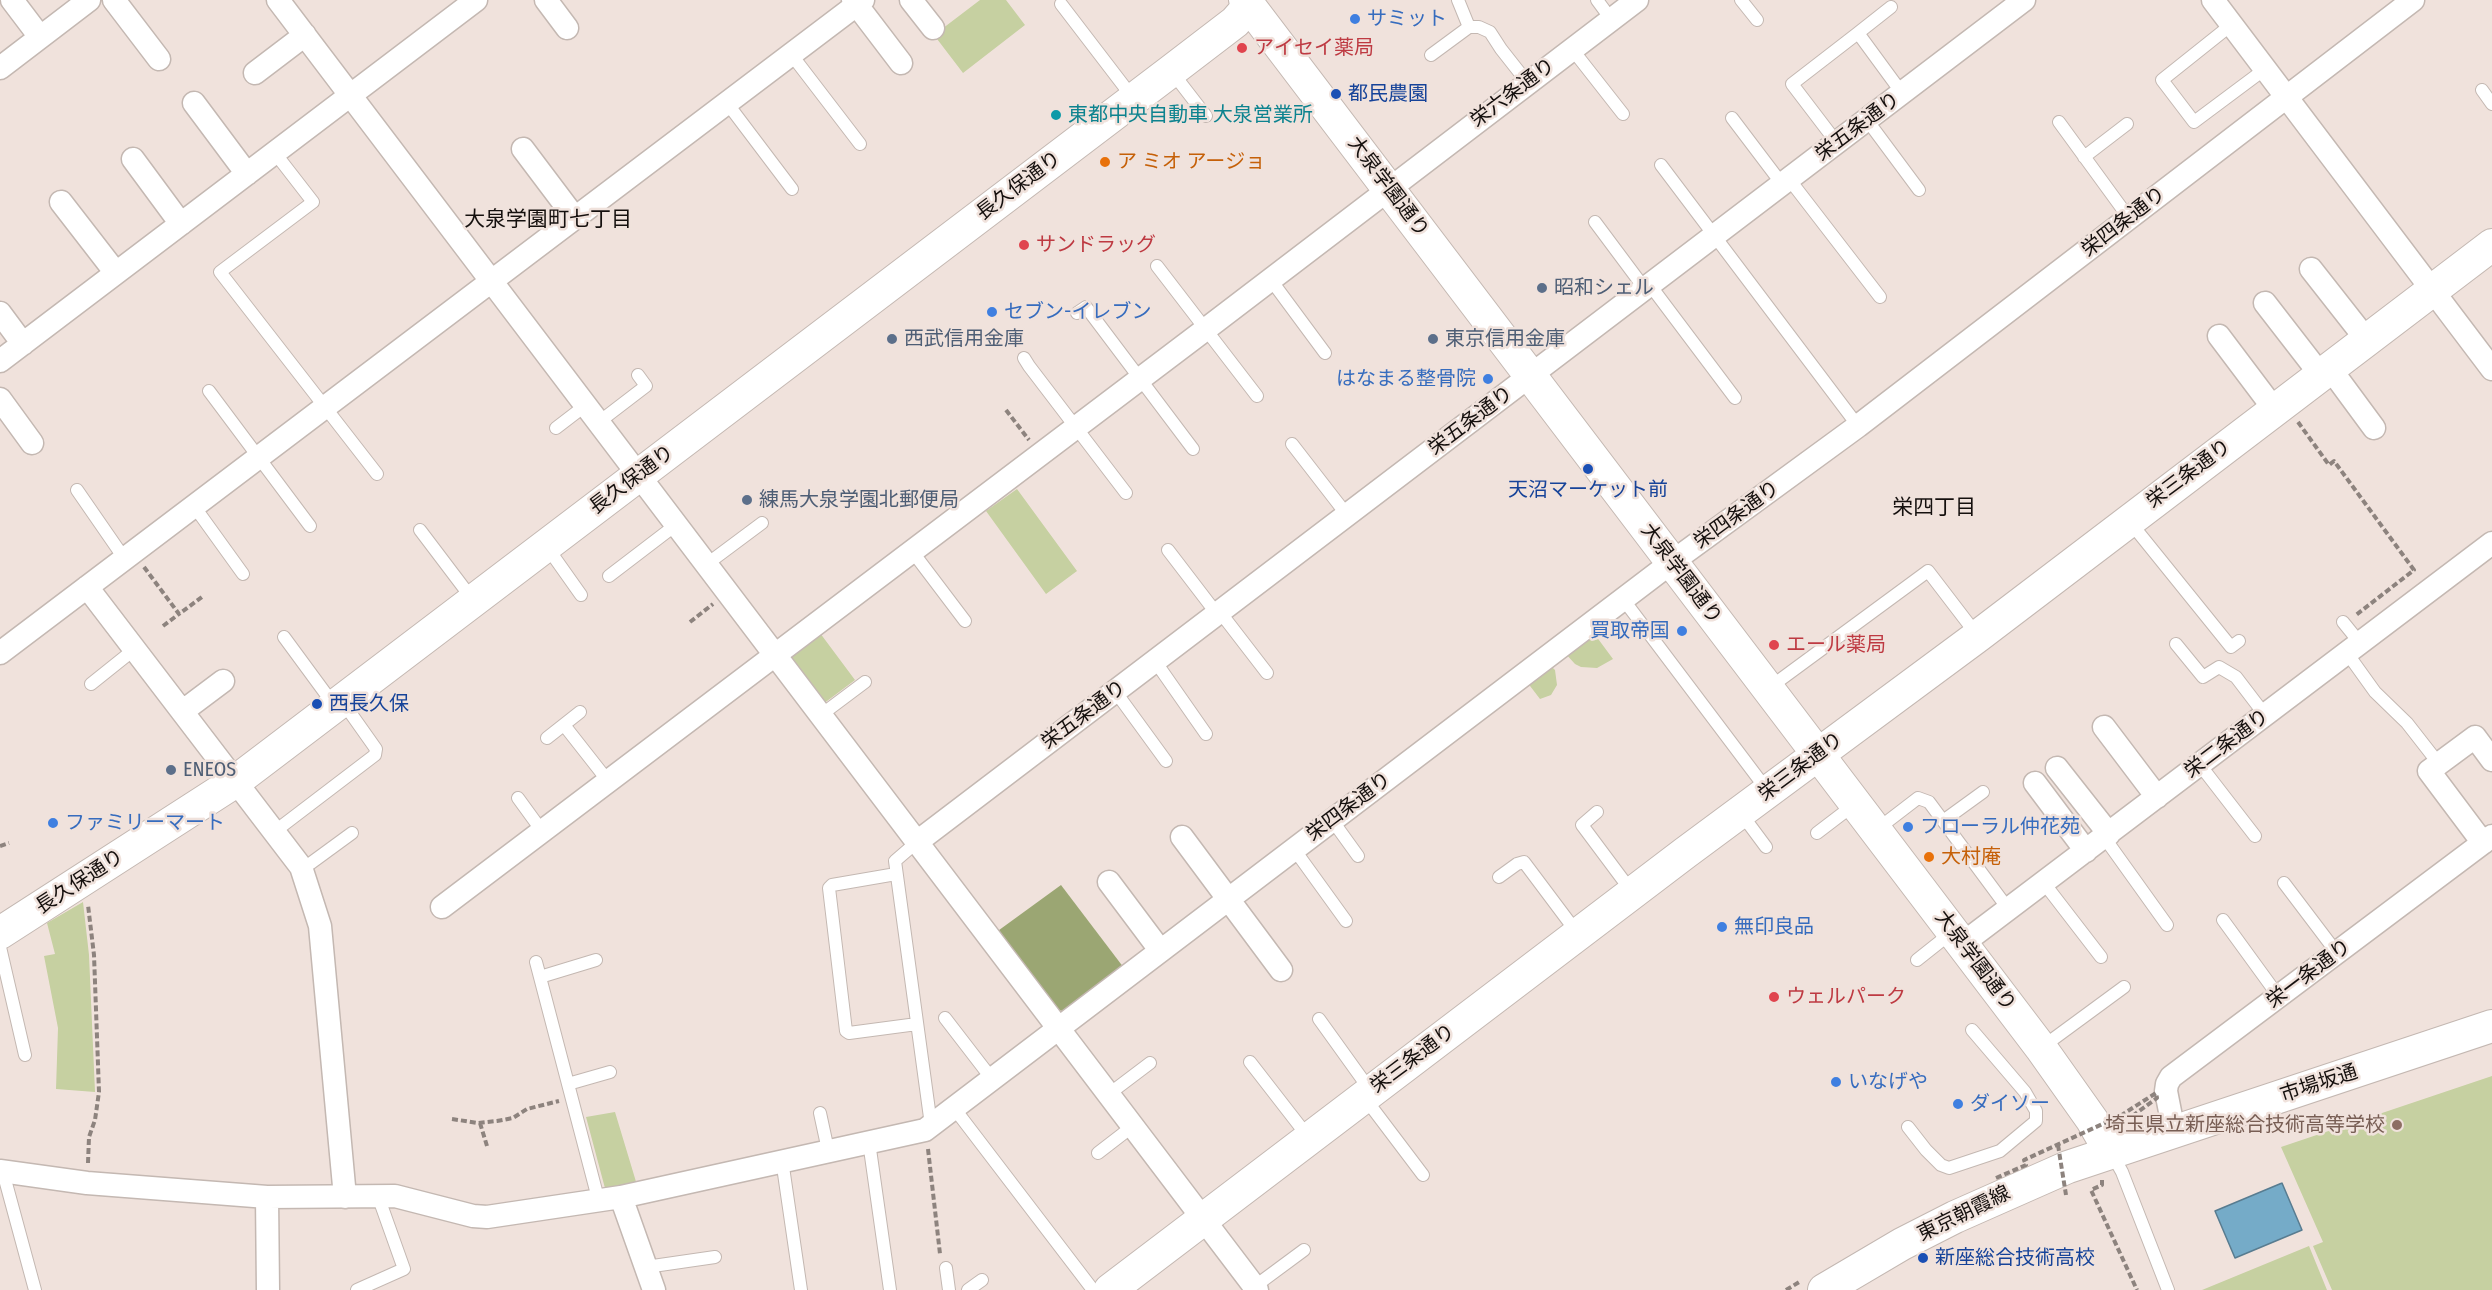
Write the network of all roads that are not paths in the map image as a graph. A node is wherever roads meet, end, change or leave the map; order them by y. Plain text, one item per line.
1 (12, 0) edge
2 (89, 0) edge
3 (114, 0) edge
4 (278, 0) edge
5 (476, 0) edge
6 (546, 0) edge
7 (911, 0) edge
8 (1458, 0) edge
9 (1597, 0) edge
10 (1637, 0) edge
11 (1741, 0) edge
12 (2024, 0) edge
13 (2212, 0) edge
14 (2413, 0) edge
15 (858, 2) edge
16 (1249, 2) edge
17 (1061, 4) dead end
18 (1891, 8) dead end
19 (1611, 19) junction
20 (1757, 20) dead end
21 (2231, 25) junction
22 (1469, 27) junction
23 (567, 28) dead end
24 (933, 28) dead end
25 (1858, 33) junction
26 (304, 35) junction
27 (40, 37) junction
28 (1572, 49) junction
29 (791, 54) junction
30 (1431, 55) dead end
31 (159, 59) dead end
32 (902, 63) dead end
33 (0, 68) edge
34 (2265, 69) junction
35 (1171, 71) junction
36 (255, 73) dead end
37 (1527, 82) junction
38 (2482, 90) dead end
39 (1902, 93) junction
40 (350, 95) junction
41 (2285, 97) junction
42 (1134, 99) junction
43 (194, 103) dead end
44 (727, 103) junction
45 (2492, 104) edge
46 (1623, 114) dead end
47 (1206, 116) dead end
48 (1732, 118) dead end
49 (1867, 120) junction
50 (2059, 122) dead end
51 (2127, 124) dead end
52 (1837, 143) junction
53 (860, 144) dead end
54 (523, 149) dead end
55 (275, 153) junction
56 (2084, 157) junction
57 (133, 159) dead end
58 (1661, 165) dead end
59 (247, 174) junction
60 (1786, 182) junction
61 (1389, 187) junction
62 (792, 189) dead end
63 (1920, 190) dead end
64 (61, 202) dead end
65 (575, 218) junction
66 (2129, 218) junction
67 (1595, 222) dead end
68 (181, 224) junction
69 (1715, 236) junction
70 (2492, 245) edge
71 (1157, 266) dead end
72 (2311, 269) dead end
73 (116, 273) junction
74 (1271, 280) junction
75 (492, 281) junction
76 (1647, 287) junction
77 (2431, 289) junction
78 (1880, 297) dead end
79 (2265, 303) dead end
80 (1077, 313) dead end
81 (0, 314) edge
82 (1206, 329) junction
83 (2218, 336) dead end
84 (2366, 339) junction
85 (23, 344) junction
86 (1325, 353) dead end
87 (1024, 358) dead end
88 (0, 361) edge
89 (2492, 369) edge
90 (2324, 371) junction
91 (638, 375) dead end
92 (1531, 376) junction
93 (1141, 379) junction
94 (209, 391) dead end
95 (1257, 396) dead end
96 (1735, 398) dead end
97 (0, 399) edge
98 (2279, 406) junction
99 (325, 407) junction
100 (592, 413) junction
101 (1858, 426) junction
102 (556, 428) dead end
103 (1076, 428) junction
104 (2374, 428) dead end
105 (32, 442) dead end
106 (1292, 444) dead end
107 (1193, 449) dead end
108 (259, 457) junction
109 (377, 474) dead end
110 (639, 475) junction
111 (77, 490) dead end
112 (1126, 493) dead end
113 (194, 506) junction
114 (1347, 515) junction
115 (2128, 520) junction
116 (762, 523) dead end
117 (677, 524) junction
118 (310, 526) dead end
119 (420, 530) dead end
120 (2492, 543) edge
121 (545, 545) junction
122 (1168, 550) dead end
123 (912, 551) junction
124 (128, 555) junction
125 (1672, 562) junction
126 (707, 564) junction
127 (243, 574) dead end
128 (609, 576) dead end
129 (87, 587) junction
130 (581, 595) dead end
131 (473, 600) junction
132 (1623, 600) junction
133 (1219, 613) junction
134 (965, 621) dead end
135 (2344, 623) road end
136 (284, 636) dead end
137 (1977, 636) junction
138 (2239, 641) dead end
139 (2176, 644) dead end
140 (136, 648) junction
141 (2353, 648) junction
142 (0, 653) edge
143 (775, 655) junction
144 (1155, 661) junction
145 (1266, 673) dead end
146 (223, 681) dead end
147 (865, 682) dead end
148 (91, 684) dead end
149 (1768, 688) junction
150 (1115, 691) junction
151 (338, 702) junction
152 (183, 711) junction
153 (580, 712) dead end
154 (821, 715) junction
155 (2265, 715) junction
156 (564, 725) junction
157 (2104, 727) dead end
158 (1206, 734) dead end
159 (547, 738) dead end
160 (1818, 753) junction
161 (2492, 760) edge
162 (1166, 761) dead end
163 (2197, 761) junction
164 (2439, 764) junction
165 (2057, 768) dead end
166 (236, 780) junction
167 (608, 781) junction
168 (2034, 783) dead end
169 (1768, 791) junction
170 (1983, 792) dead end
171 (2157, 797) junction
172 (518, 798) dead end
173 (1856, 804) junction
174 (1597, 812) dead end
175 (1727, 816) junction
176 (1332, 820) junction
177 (1943, 821) junction
178 (274, 831) junction
179 (542, 831) junction
180 (1875, 831) junction
181 (352, 833) dead end
182 (1817, 833) dead end
183 (2255, 836) dead end
184 (1182, 837) dead end
185 (2487, 840) edge
186 (2100, 841) junction
187 (917, 842) junction
188 (1766, 847) dead end
189 (1294, 849) junction
190 (1358, 856) dead end
191 (301, 867) junction
192 (896, 874) junction
193 (1500, 877) dead end
194 (1109, 882) dead end
195 (2044, 883) junction
196 (2284, 883) dead end
197 (1633, 893) junction
198 (1228, 899) junction
199 (442, 907) dead end
200 (2009, 909) junction
201 (2223, 920) dead end
202 (1346, 921) dead end
203 (2167, 925) dead end
204 (0, 933) edge
205 (1579, 934) junction
206 (1957, 938) junction
207 (0, 947) edge
208 (1160, 951) junction
209 (2337, 953) junction
210 (2101, 957) dead end
211 (596, 960) dead end
212 (1917, 960) dead end
213 (536, 962) dead end
214 (1281, 970) dead end
215 (540, 977) junction
216 (2124, 987) dead end
217 (2279, 997) junction
218 (945, 1018) dead end
219 (1319, 1019) dead end
220 (917, 1024) junction
221 (2492, 1026) edge
222 (1059, 1027) junction
223 (1972, 1030) dead end
224 (2042, 1048) junction
225 (25, 1055) dead end
226 (1250, 1062) dead end
227 (1150, 1063) dead end
228 (610, 1072) dead end
229 (992, 1078) junction
230 (568, 1084) junction
231 (1109, 1094) junction
232 (1367, 1094) junction
233 (954, 1108) junction
234 (820, 1113) dead end
235 (1133, 1126) junction
236 (1908, 1127) dead end
237 (928, 1128) junction
238 (2174, 1132) junction
239 (1309, 1138) junction
240 (869, 1142) junction
241 (828, 1150) junction
242 (1098, 1152) dead end
243 (782, 1160) junction
244 (2106, 1166) junction
245 (2, 1171) edge
246 (1423, 1175) dead end
247 (378, 1196) junction
248 (267, 1197) junction
249 (345, 1197) junction
250 (621, 1197) junction
251 (599, 1202) junction
252 (1203, 1219) junction
253 (1304, 1250) dead end
254 (715, 1257) dead end
255 (646, 1267) junction
256 (946, 1268) road end
257 (982, 1280) dead end
258 (1256, 1288) edge
259 (35, 1290) edge
260 (268, 1290) edge
261 (357, 1290) edge
262 (654, 1290) edge
263 (801, 1290) edge
264 (890, 1290) edge
265 (949, 1290) edge
266 (968, 1290) edge
267 (1092, 1290) edge
268 (1110, 1290) edge
269 (1824, 1290) edge
270 (2168, 1290) edge

1 - 27 street
2 - 27 street
3 - 31 street
4 - 26 street
5 - 40 street
6 - 23 street
7 - 24 street
8 - 22 lane
9 - 19 lane
10 - 19 street, 栄六条通り
11 - 20 lane
12 - 39 street, 栄五条通り
13 - 21 street
14 - 41 street, 栄四条通り
15 - 29 street
15 - 32 street
16 - 35 street, 長久保通り
16 - 61 street, 大泉学園通り
17 - 42 lane
18 - 25 lane
19 - 28 street, 栄六条通り
21 - 34 street
21 - 34 lane
22 - 30 lane
22 - 37 lane
25 - 39 lane
25 - 52 lane
26 - 36 street
26 - 40 street
27 - 33 street
28 - 37 street, 栄六条通り
28 - 46 lane
29 - 44 street
29 - 53 lane
34 - 41 street
35 - 42 street, 長久保通り
35 - 47 lane
37 - 61 street, 栄六条通り
38 - 45 lane
39 - 49 street, 栄五条通り
40 - 55 street
40 - 75 street
41 - 66 street, 栄四条通り
41 - 77 street
42 - 110 street, 長久保通り
43 - 59 street
44 - 62 lane
44 - 65 street
48 - 60 lane
49 - 52 street, 栄五条通り
49 - 63 lane
50 - 56 lane
51 - 56 lane
52 - 60 street, 栄五条通り
54 - 65 street
55 - 59 street
55 - 99 lane
56 - 66 lane
57 - 68 street
58 - 69 lane
59 - 68 street
60 - 69 street, 栄五条通り
60 - 78 lane
61 - 74 street, 栄六条通り
61 - 92 street, 大泉学園通り
64 - 73 street
65 - 75 street
66 - 101 street, 栄四条通り
67 - 76 lane
68 - 73 street
69 - 76 street, 栄五条通り
69 - 101 lane
70 - 77 street, 栄三条通り
71 - 82 lane
72 - 84 street
73 - 85 street
74 - 82 street, 栄六条通り
74 - 86 lane
75 - 99 street
75 - 100 street
76 - 92 street, 栄五条通り
76 - 96 lane
77 - 84 street, 栄三条通り
77 - 89 street
79 - 90 street
80 - 93 lane
81 - 85 street
82 - 93 street, 栄六条通り
82 - 95 lane
83 - 98 street
84 - 90 street, 栄三条通り
85 - 88 street
87 - 103 lane
90 - 98 street, 栄三条通り
90 - 104 street
91 - 100 lane
92 - 114 street, 栄五条通り
92 - 125 street, 大泉学園通り
93 - 103 street, 栄六条通り
93 - 107 lane
94 - 108 lane
97 - 105 street
98 - 115 street, 栄三条通り
99 - 108 street
99 - 109 lane
100 - 102 lane
100 - 110 street
101 - 125 street, 栄四条通り
103 - 112 lane
103 - 123 street, 栄六条通り
106 - 114 lane
108 - 113 street
108 - 118 lane
110 - 117 street
110 - 121 street, 長久保通り
111 - 124 lane
113 - 124 street
113 - 127 lane
114 - 133 street, 栄五条通り
115 - 137 street, 栄三条通り
115 - 138 lane
116 - 126 lane
117 - 126 street
117 - 128 lane
119 - 131 lane
120 - 141 street, 栄二条通り
121 - 130 lane
121 - 131 street, 長久保通り
122 - 133 lane
123 - 134 lane
123 - 143 street, 栄六条通り
124 - 129 street
125 - 132 street, 栄四条通り
125 - 149 street, 大泉学園通り
126 - 143 street
129 - 140 street
129 - 142 street
131 - 151 street, 長久保通り
132 - 169 lane
132 - 176 street, 栄四条通り
133 - 144 street, 栄五条通り
133 - 145 lane
135 - 141 lane
136 - 151 lane
137 - 149 lane
137 - 160 street, 栄三条通り
139 - 155 lane
140 - 148 lane
140 - 152 street
141 - 155 street, 栄二条通り
141 - 164 lane
143 - 154 street
143 - 167 street, 栄六条通り
144 - 150 street, 栄五条通り
144 - 158 lane
146 - 152 street
147 - 154 lane
149 - 160 street, 大泉学園通り
150 - 162 lane
150 - 187 street, 栄五条通り
151 - 166 street, 長久保通り
151 - 178 lane
152 - 166 street
153 - 156 lane
154 - 187 street
155 - 163 street, 栄二条通り
156 - 159 lane
156 - 167 lane
157 - 171 street
160 - 169 street, 栄三条通り
160 - 173 street, 大泉学園通り
161 - 164 street
163 - 171 street, 栄二条通り
163 - 183 lane
164 - 185 street
165 - 186 street
166 - 178 street
166 - 204 street, 長久保通り
167 - 179 street, 栄六条通り
168 - 186 street
169 - 175 street, 栄三条通り
170 - 177 lane
171 - 186 street, 栄二条通り
172 - 179 lane
173 - 180 street, 大泉学園通り
173 - 182 lane
174 - 197 lane
175 - 188 lane
175 - 197 street, 栄三条通り
176 - 189 street, 栄四条通り
176 - 190 lane
177 - 180 lane
177 - 200 lane
178 - 191 street
179 - 199 street, 栄六条通り
180 - 206 street, 大泉学園通り
181 - 191 lane
184 - 198 street
185 - 209 street, 栄一条通り
186 - 195 street, 栄二条通り
186 - 203 lane
187 - 192 lane
187 - 222 street
189 - 198 street, 栄四条通り
189 - 202 lane
191 - 249 street
192 - 220 lane
192 - 220 lane
193 - 205 lane
194 - 208 street
195 - 200 street, 栄二条通り
195 - 210 lane
196 - 209 lane
197 - 205 street, 栄三条通り
198 - 208 street, 栄四条通り
198 - 214 street
200 - 206 street, 栄二条通り
201 - 217 lane
205 - 232 street, 栄三条通り
206 - 212 lane
206 - 224 street, 大泉学園通り
207 - 225 lane
208 - 222 street, 栄四条通り
209 - 217 street, 栄一条通り
211 - 215 lane
213 - 215 lane
215 - 230 lane
216 - 224 lane
217 - 238 street, 栄一条通り
218 - 229 lane
219 - 232 lane
220 - 237 lane
221 - 238 street, 市場坂通
222 - 229 street, 栄四条通り
222 - 231 street
223 - 236 lane
224 - 244 street, 大泉学園通り
226 - 239 lane
227 - 231 lane
228 - 230 lane
229 - 233 street, 栄四条通り
230 - 251 lane
231 - 235 street
232 - 239 street, 栄三条通り
232 - 246 lane
233 - 237 street, 栄四条通り
233 - 267 lane
234 - 241 lane
235 - 242 lane
235 - 252 street
237 - 240 street
238 - 244 street, 市場坂通
239 - 252 street, 栄三条通り
240 - 241 street
240 - 264 lane
241 - 243 street
243 - 250 street
243 - 263 lane
244 - 269 street, 東京朝霞線
244 - 270 lane
245 - 248 street
245 - 259 lane
247 - 249 street
247 - 251 street
247 - 261 lane
248 - 249 street
248 - 260 street
250 - 251 street
250 - 255 street
252 - 258 street
252 - 268 street, 栄三条通り
253 - 258 lane
254 - 255 lane
255 - 262 street
256 - 265 lane
257 - 266 lane

